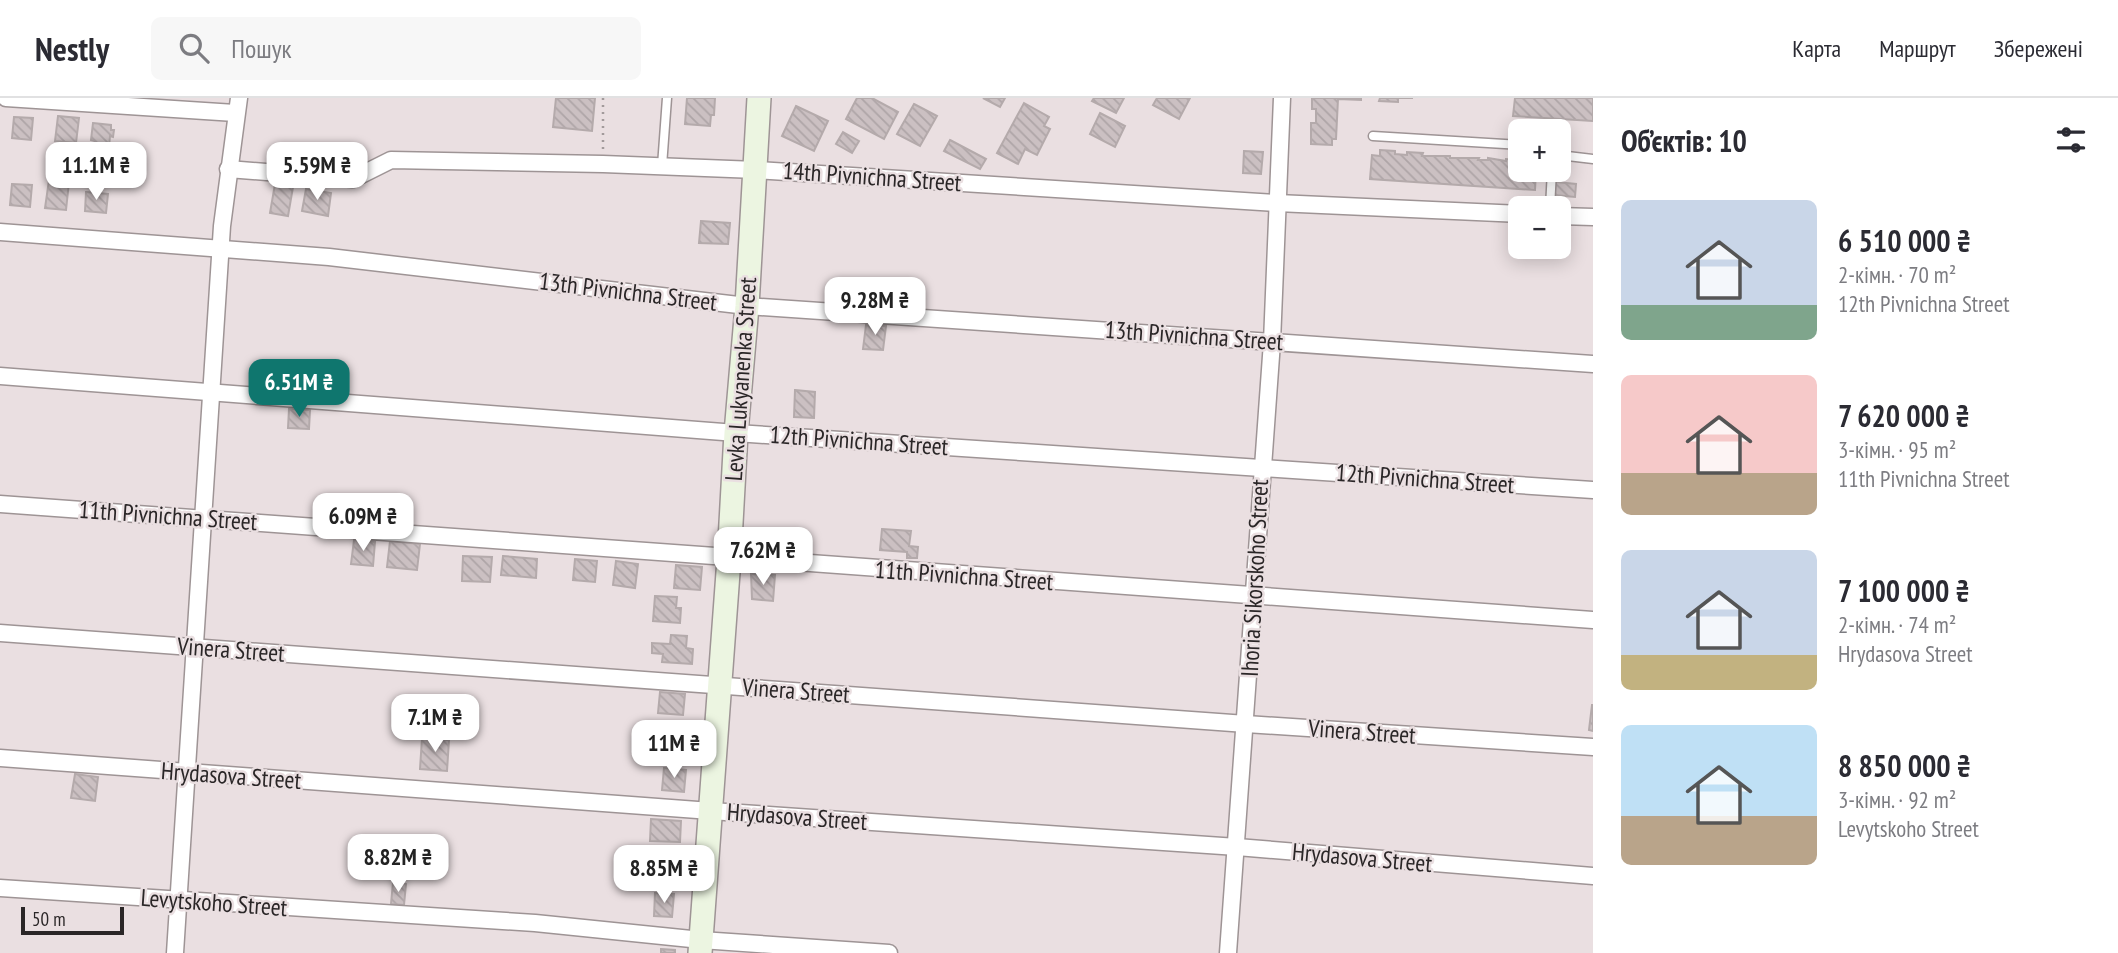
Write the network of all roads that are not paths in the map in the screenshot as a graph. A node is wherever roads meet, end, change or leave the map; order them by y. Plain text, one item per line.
1 (6, 98) edge
2 (667, 98) edge
3 (760, 98) edge
4 (1282, 98) edge
5 (237, 106) edge
6 (1373, 136) dead end
7 (1508, 144) edge
8 (1571, 156) edge
9 (1593, 159) edge
10 (662, 166) junction
11 (228, 169) junction
12 (756, 170) junction
13 (1277, 203) junction
14 (1508, 213) edge
15 (1571, 216) edge
16 (1593, 217) edge
17 (0, 232) edge
18 (223, 248) junction
19 (747, 306) junction
20 (1272, 342) junction
21 (1593, 363) edge
22 (0, 376) edge
23 (211, 391) junction
24 (736, 433) junction
25 (1262, 468) junction
26 (1593, 490) edge
27 (0, 504) edge
28 (203, 518) junction
29 (729, 559) junction
30 (1254, 597) junction
31 (1593, 620) edge
32 (0, 633) edge
33 (194, 647) junction
34 (720, 686) junction
35 (1246, 724) junction
36 (1593, 747) edge
37 (0, 758) edge
38 (186, 772) junction
39 (711, 811) junction
40 (1237, 847) junction
41 (1593, 876) edge
42 (0, 888) edge
43 (179, 901) junction
44 (701, 947) edge
45 (175, 953) edge
46 (889, 953) edge
47 (1228, 953) edge

1 - 5 street
2 - 10 lane
3 - 12 street, Levka Lukyanenka Street
4 - 13 street, Ihoria Sikorskoho Street
5 - 11 street
6 - 7 lane
8 - 9 lane
10 - 11 street, 14th Pivnichna Street
10 - 12 street, 14th Pivnichna Street
11 - 18 street
12 - 13 street, 14th Pivnichna Street
12 - 19 street, Levka Lukyanenka Street
13 - 14 street, 14th Pivnichna Street
13 - 20 street, Ihoria Sikorskoho Street
15 - 16 street
17 - 18 street, 13th Pivnichna Street
18 - 19 street, 13th Pivnichna Street
18 - 23 street
19 - 20 street, 13th Pivnichna Street
19 - 24 street, Levka Lukyanenka Street
20 - 21 street, 13th Pivnichna Street
20 - 25 street, Ihoria Sikorskoho Street
22 - 23 street, 12th Pivnichna Street
23 - 24 street, 12th Pivnichna Street
23 - 28 street
24 - 25 street, 12th Pivnichna Street
24 - 29 street, Levka Lukyanenka Street
25 - 26 street, 12th Pivnichna Street
25 - 30 street, Ihoria Sikorskoho Street
27 - 28 street, 11th Pivnichna Street
28 - 29 street, 11th Pivnichna Street
28 - 33 street
29 - 30 street, 11th Pivnichna Street
29 - 34 street, Levka Lukyanenka Street
30 - 31 street, 11th Pivnichna Street
30 - 35 street, Ihoria Sikorskoho Street
32 - 33 street, Vinera Street
33 - 34 street, Vinera Street
33 - 38 street
34 - 35 street, Vinera Street
34 - 39 street, Levka Lukyanenka Street
35 - 36 street, Vinera Street
35 - 40 street, Ihoria Sikorskoho Street
37 - 38 street, Hrydasova Street
38 - 39 street, Hrydasova Street
38 - 43 street
39 - 40 street, Hrydasova Street
39 - 44 street, Levka Lukyanenka Street
40 - 41 street, Hrydasova Street
40 - 47 street, Ihoria Sikorskoho Street
42 - 43 street, Levytskoho Street
43 - 44 street, Levytskoho Street
43 - 45 street
44 - 46 street, Levytskoho Street

